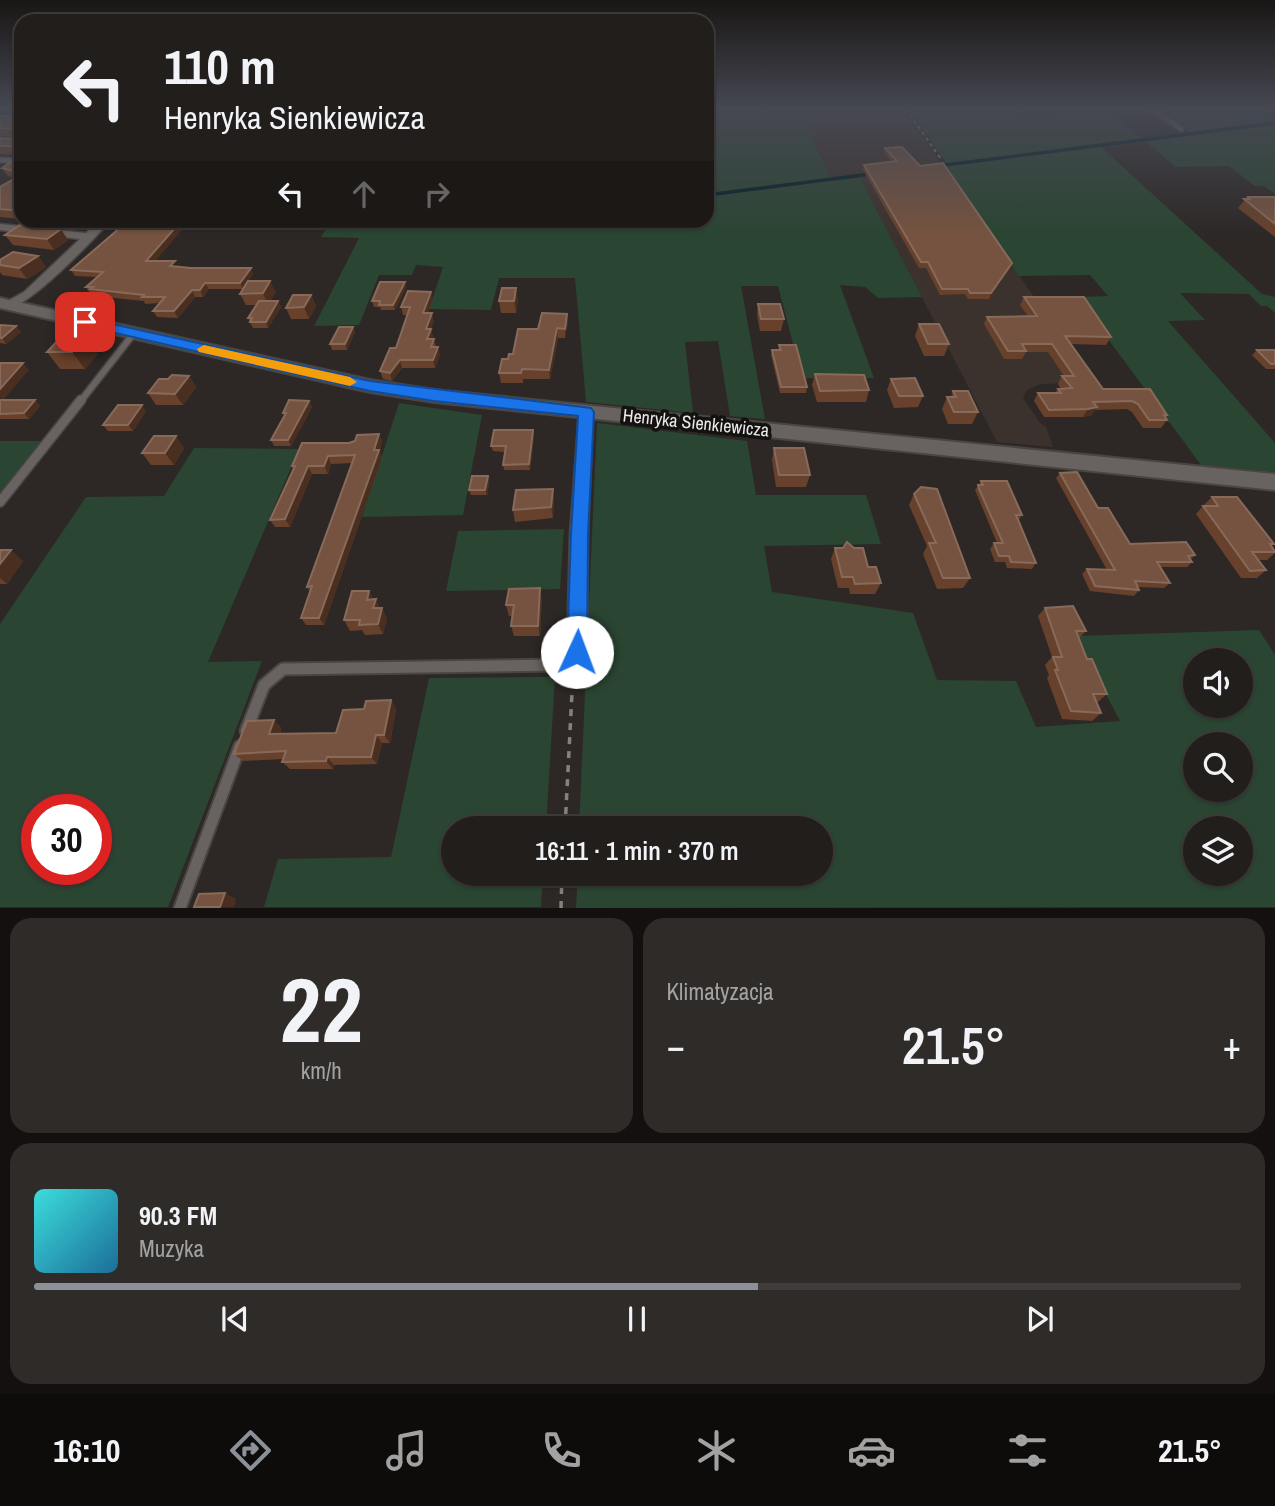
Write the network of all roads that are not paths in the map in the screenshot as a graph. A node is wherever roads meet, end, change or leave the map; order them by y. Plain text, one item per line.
1 (0, 227) edge
2 (98, 228) edge
3 (89, 237) junction
4 (3, 306) edge
5 (135, 333) junction
6 (586, 412) junction
7 (1275, 482) edge
8 (0, 502) edge
9 (573, 657) joint
10 (180, 908) edge

1 - 3 street
2 - 3 street
3 - 4 street
4 - 5 street, Henryka Sienkiewicza
5 - 6 street, Henryka Sienkiewicza
5 - 8 lane
6 - 7 street, Henryka Sienkiewicza
6 - 9 street
9 - 10 lane

